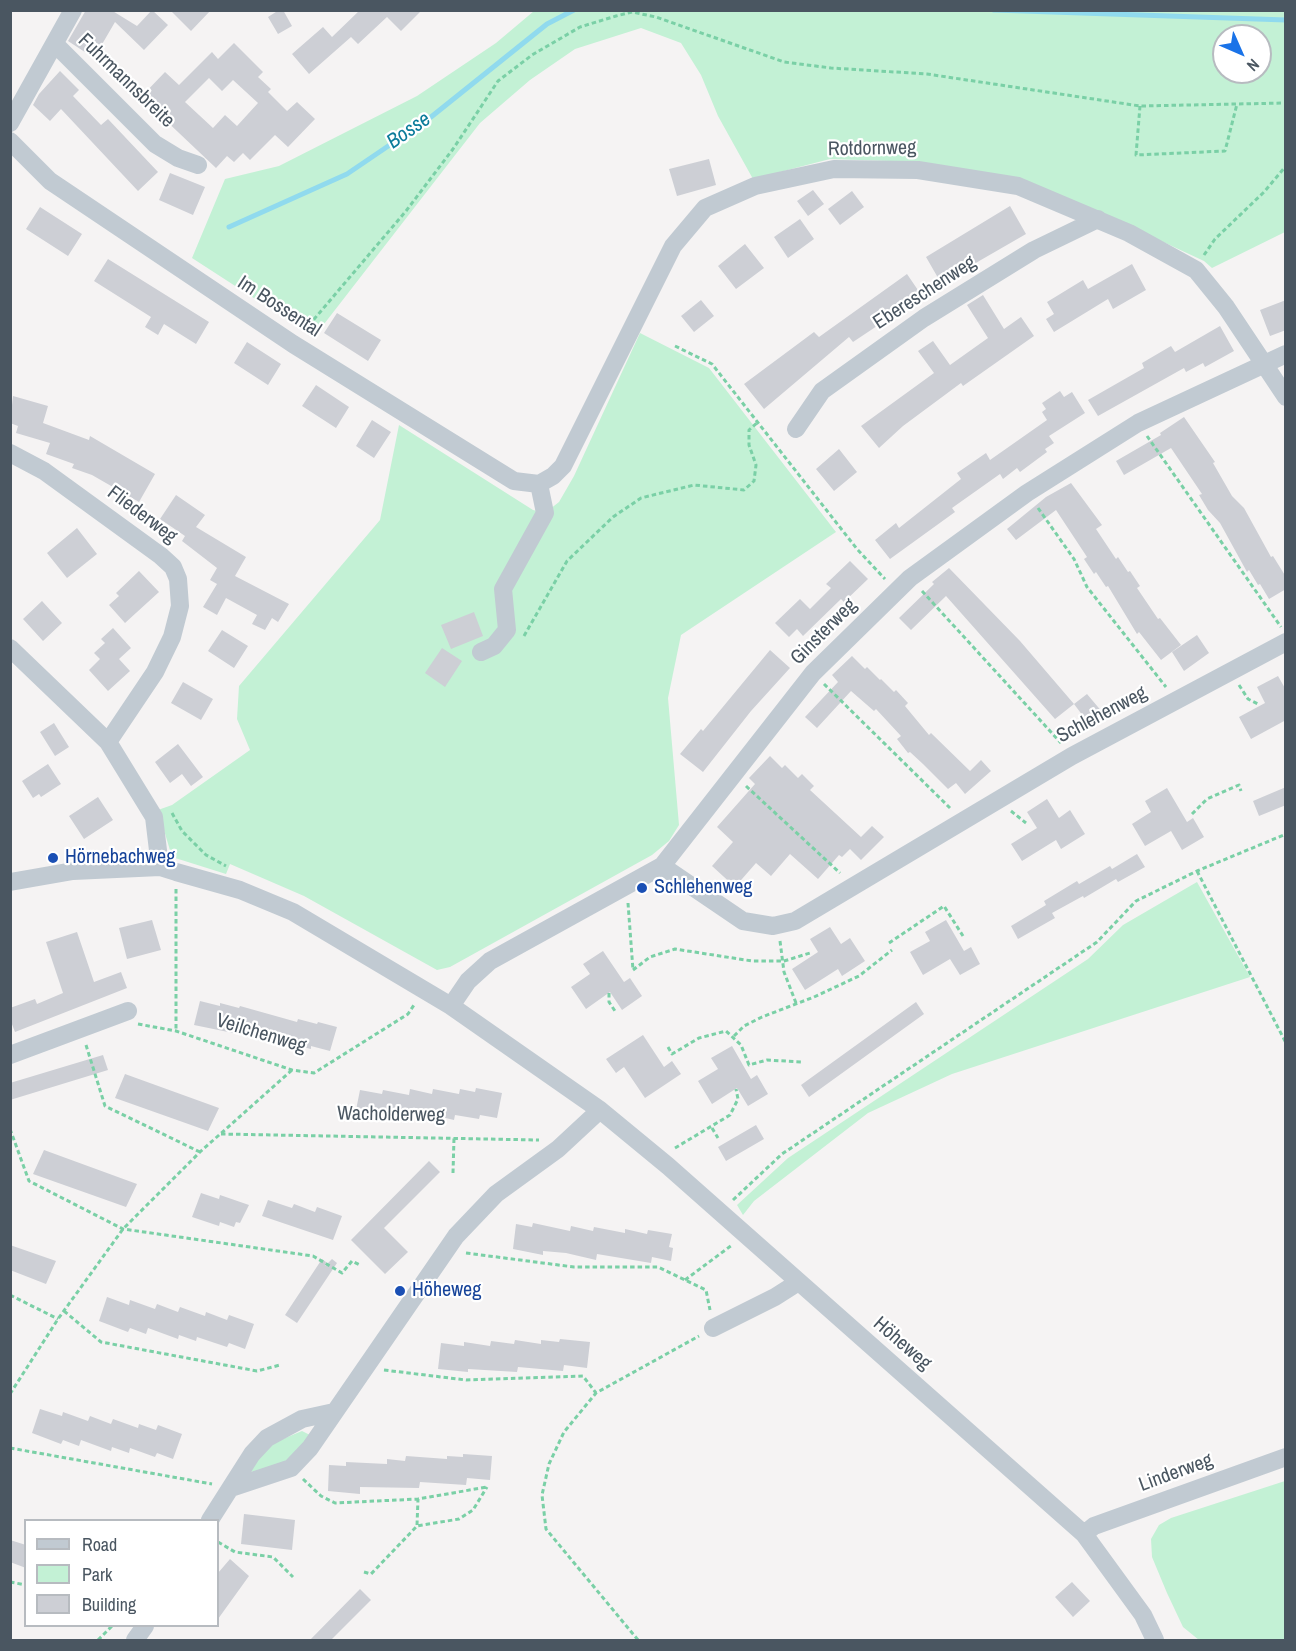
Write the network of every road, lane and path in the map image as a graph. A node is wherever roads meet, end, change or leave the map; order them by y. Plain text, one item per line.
1 (73, 10) edge
2 (615, 10) edge
3 (632, 11) edge
4 (616, 16) junction
5 (55, 44) junction
6 (1286, 103) edge
7 (1237, 104) junction
8 (1140, 106) junction
9 (10, 123) edge
10 (10, 141) edge
11 (198, 165) dead end
12 (1286, 166) edge
13 (1098, 219) junction
14 (1196, 270) junction
15 (293, 344) junction
16 (675, 346) dead end
17 (1286, 354) edge
18 (1263, 362) junction
19 (1286, 397) edge
20 (758, 422) junction
21 (1138, 423) junction
22 (795, 429) dead end
23 (10, 453) edge
24 (539, 484) junction
25 (1027, 493) junction
26 (910, 578) junction
27 (896, 591) junction
28 (1286, 634) edge
29 (1286, 642) edge
30 (519, 643) dead end
31 (10, 648) edge
32 (481, 652) dead end
33 (1232, 670) junction
34 (813, 673) junction
35 (1177, 700) junction
36 (1258, 704) dead end
37 (108, 742) junction
38 (1072, 756) junction
39 (733, 774) junction
40 (1241, 791) dead end
41 (1192, 814) dead end
42 (154, 817) junction
43 (962, 820) junction
44 (1286, 834) edge
45 (662, 866) junction
46 (168, 869) junction
47 (1197, 871) junction
48 (10, 882) edge
49 (626, 884) junction
50 (854, 887) junction
51 (240, 890) junction
52 (773, 926) junction
53 (963, 936) dead end
54 (889, 943) dead end
55 (892, 950) dead end
56 (810, 953) dead end
57 (784, 961) junction
58 (609, 993) dead end
59 (796, 1003) junction
60 (415, 1005) dead end
61 (451, 1006) junction
62 (128, 1011) joint
63 (615, 1011) dead end
64 (81, 1029) junction
65 (177, 1031) junction
66 (734, 1036) junction
67 (1286, 1042) edge
68 (668, 1047) dead end
69 (10, 1056) edge
70 (803, 1062) dead end
71 (292, 1070) junction
72 (736, 1089) dead end
73 (600, 1110) junction
74 (712, 1128) junction
75 (10, 1129) edge
76 (220, 1134) junction
77 (454, 1138) junction
78 (718, 1138) dead end
79 (558, 1149) junction
80 (200, 1152) junction
81 (658, 1158) junction
82 (453, 1173) dead end
83 (721, 1213) junction
84 (123, 1229) junction
85 (745, 1236) junction
86 (446, 1252) junction
87 (360, 1265) dead end
88 (685, 1280) junction
89 (797, 1283) junction
90 (10, 1295) edge
91 (64, 1311) junction
92 (58, 1319) junction
93 (713, 1328) junction
94 (369, 1363) junction
95 (280, 1365) dead end
96 (596, 1393) junction
97 (10, 1394) edge
98 (334, 1412) junction
99 (10, 1448) edge
100 (1286, 1457) edge
101 (291, 1468) junction
102 (231, 1488) junction
103 (418, 1499) junction
104 (211, 1519) edge
105 (417, 1526) junction
106 (1084, 1534) junction
107 (219, 1543) edge
108 (364, 1572) dead end
109 (293, 1577) dead end
110 (111, 1627) edge
111 (144, 1627) edge
112 (98, 1641) edge
113 (135, 1641) edge
114 (638, 1641) edge
115 (1155, 1641) edge

1 - 5 street, Fuhrmannsbreite
2 - 4 path
3 - 4 path
3 - 8 path
4 - 15 path
5 - 9 street, Fuhrmannsbreite
5 - 11 street, Fuhrmannsbreite
6 - 7 path
7 - 8 path
7 - 8 path
10 - 15 street, Im Bossental
12 - 14 path
13 - 14 street, Rotdornweg
13 - 22 street, Ebereschenweg
13 - 24 street, Rotdornweg
14 - 18 street, Rotdornweg
15 - 24 street, Im Bossental
16 - 20 path
17 - 18 street, Ginsterweg
18 - 19 street, Rotdornweg
18 - 21 street, Ginsterweg
20 - 27 path
20 - 30 path
21 - 25 street, Ginsterweg
21 - 28 path
23 - 37 street, Fliederweg
24 - 32 street
25 - 26 street, Ginsterweg
25 - 35 path
26 - 27 street, Ginsterweg
26 - 38 path
27 - 34 street, Ginsterweg
29 - 33 street, Schlehenweg
31 - 37 street
33 - 35 street, Schlehenweg
33 - 36 path
34 - 39 street, Ginsterweg
34 - 43 path
35 - 38 street, Schlehenweg
37 - 42 street
38 - 43 street, Schlehenweg
39 - 45 street, Ginsterweg
39 - 50 path
40 - 41 path
42 - 46 street
42 - 51 path
43 - 50 street, Schlehenweg
44 - 47 path
45 - 49 street, Ginsterweg
45 - 52 street, Schlehenweg
46 - 48 street, Höheweg
46 - 51 street, Höheweg
46 - 65 path
47 - 67 path
47 - 83 path
49 - 57 path
49 - 61 street, Ginsterweg
50 - 52 street, Schlehenweg
51 - 61 street, Höheweg
52 - 57 path
53 - 54 path
55 - 59 path
56 - 57 path
57 - 59 path
58 - 63 path
59 - 66 path
60 - 71 path, Veilchenweg
61 - 73 street, Höheweg
62 - 64 street
62 - 65 path, Veilchenweg
64 - 69 street
64 - 80 path
65 - 71 path, Veilchenweg
66 - 68 path
66 - 70 path
71 - 76 path
72 - 74 path
73 - 79 street
73 - 81 street, Höheweg
74 - 78 path
74 - 81 path
75 - 84 path
76 - 77 path, Wacholderweg
76 - 80 path
77 - 79 path, Wacholderweg
77 - 82 path
79 - 86 street
80 - 84 path
81 - 83 street, Höheweg
83 - 85 street, Höheweg
84 - 87 path
84 - 91 path
85 - 88 path
85 - 89 street, Höheweg
86 - 88 path
86 - 94 street
88 - 93 path
89 - 93 street
89 - 106 street, Höheweg
90 - 92 path
91 - 92 path
91 - 95 path
92 - 97 path
93 - 96 path
94 - 96 path
94 - 98 street
96 - 114 path
98 - 101 street
98 - 102 street
99 - 102 path
100 - 106 street, Linderweg
101 - 102 street
101 - 103 path
102 - 104 street
103 - 105 path
103 - 105 path
105 - 108 path
106 - 115 street, Höheweg
107 - 109 path
110 - 112 path
111 - 113 street

